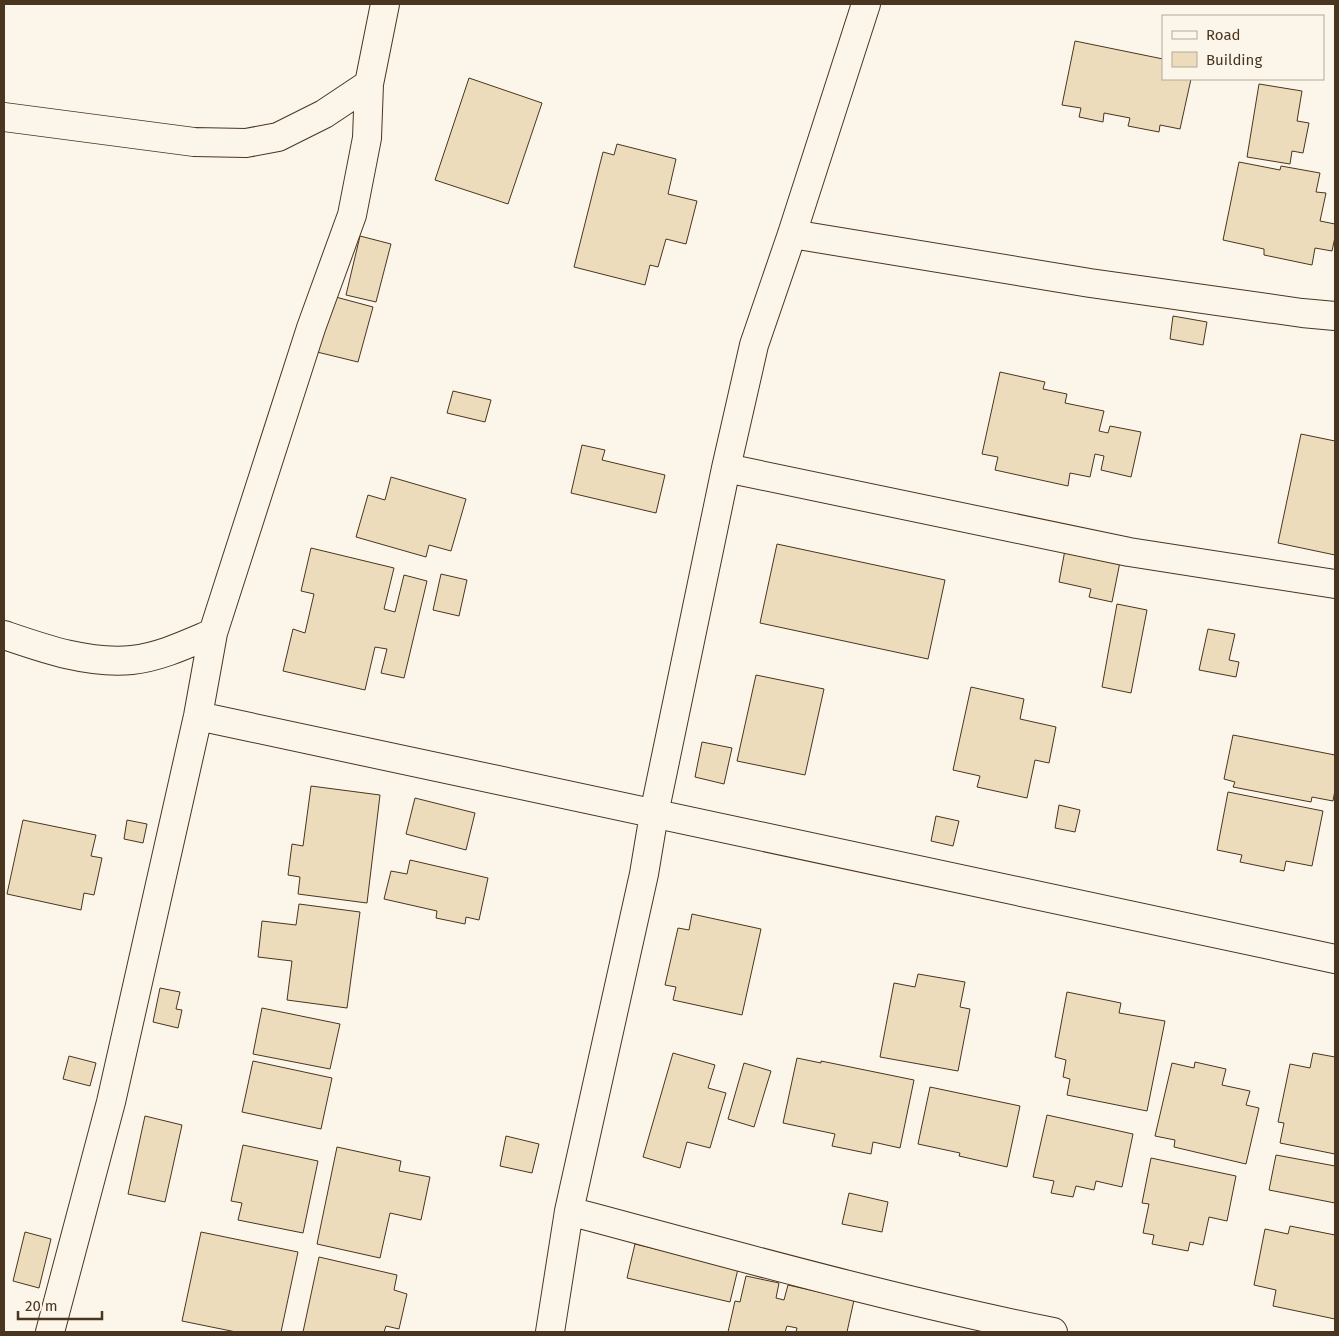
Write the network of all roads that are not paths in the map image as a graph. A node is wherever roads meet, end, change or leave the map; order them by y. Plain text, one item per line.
1 (385, 4) edge
2 (866, 4) edge
3 (369, 84) junction
4 (4, 117) edge
5 (792, 234) junction
6 (1335, 316) edge
7 (726, 468) junction
8 (1335, 584) edge
9 (213, 634) junction
10 (4, 635) edge
11 (198, 716) junction
12 (654, 814) junction
13 (1335, 959) edge
14 (569, 1211) junction
15 (50, 1332) edge
16 (550, 1332) edge
17 (1053, 1332) edge

1 - 3 street
2 - 5 street
3 - 4 street
3 - 9 street
5 - 6 street
5 - 7 street
7 - 8 street
7 - 12 street
9 - 10 street
9 - 11 street
11 - 12 street
11 - 15 street
12 - 13 street
12 - 14 street
14 - 16 street
14 - 17 street

